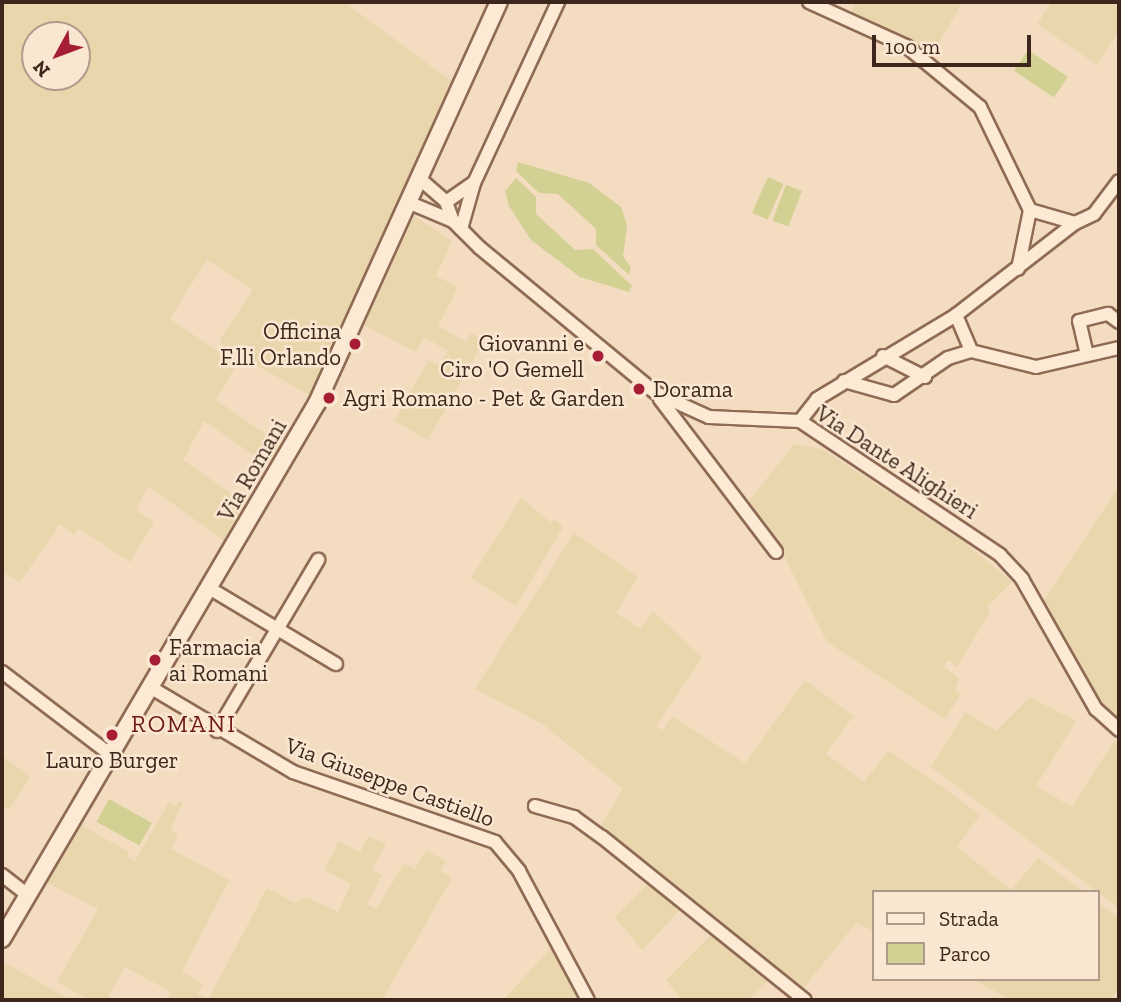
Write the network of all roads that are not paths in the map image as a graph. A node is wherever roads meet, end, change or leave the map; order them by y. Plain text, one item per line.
1 (499, 2) edge
2 (558, 2) edge
3 (809, 2) edge
4 (420, 179) junction
5 (1119, 181) edge
6 (474, 183) junction
7 (446, 202) junction
8 (410, 203) junction
9 (1030, 210) junction
10 (1075, 223) junction
11 (457, 225) junction
12 (1018, 269) junction
13 (956, 315) junction
14 (1119, 322) edge
15 (1119, 348) edge
16 (971, 351) junction
17 (1087, 355) junction
18 (883, 356) junction
19 (925, 377) junction
20 (844, 381) junction
21 (656, 393) junction
22 (800, 421) junction
23 (776, 552) dead end
24 (318, 560) dead end
25 (209, 588) junction
26 (275, 629) junction
27 (336, 664) dead end
28 (2, 673) edge
29 (150, 687) junction
30 (1119, 730) edge
31 (217, 731) junction
32 (111, 755) junction
33 (535, 806) dead end
34 (2, 875) edge
35 (28, 895) junction
36 (2, 939) edge
37 (588, 1000) edge
38 (805, 1000) edge

1 - 4 street, Via Romani
2 - 6 street
3 - 9 street
4 - 7 street, Via Dante Alighieri
4 - 8 street, Via Romani
5 - 10 street
6 - 7 street
6 - 11 street
7 - 11 street, Via Dante Alighieri
8 - 11 street, Via Dante Alighieri
8 - 25 street, Via Romani
9 - 10 street
9 - 12 street
10 - 12 street
11 - 21 street, Via Dante Alighieri
12 - 13 street
13 - 16 street
13 - 18 street
14 - 17 street
15 - 17 street
16 - 17 street
16 - 19 street
18 - 19 street
18 - 20 street
19 - 20 street
20 - 22 street
21 - 22 street, Via Dante Alighieri
21 - 23 street
22 - 30 street, Via Dante Alighieri
24 - 26 street
25 - 26 street
25 - 29 street, Via Romani
26 - 27 street
26 - 31 street
28 - 32 street
29 - 31 street, Via Giuseppe Castiello
29 - 32 street, Via Romani
31 - 37 street, Via Giuseppe Castiello
32 - 35 street, Via Romani
33 - 38 street
34 - 35 street
35 - 36 street, Via Romani

